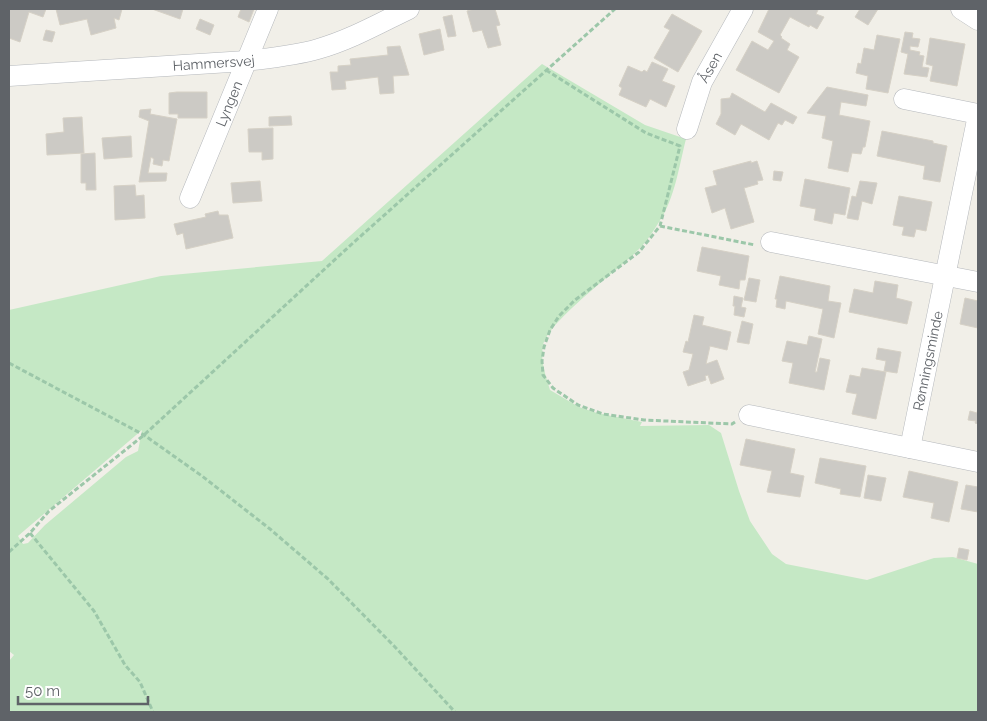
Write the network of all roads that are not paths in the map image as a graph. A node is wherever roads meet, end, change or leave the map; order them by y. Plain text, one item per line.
1 (268, 9) edge
2 (409, 9) edge
3 (743, 9) edge
4 (961, 9) edge
5 (978, 20) edge
6 (246, 61) junction
7 (9, 76) edge
8 (904, 99) dead end
9 (978, 114) edge
10 (687, 129) dead end
11 (190, 198) dead end
12 (771, 242) road end
13 (945, 275) junction
14 (978, 282) edge
15 (749, 416) road end
16 (910, 448) junction
17 (978, 462) edge

1 - 6 street, Lyngen
2 - 6 street, Hammersvej
3 - 10 street, Åsen
4 - 5 street
6 - 7 street, Hammersvej
6 - 11 street, Lyngen
8 - 9 street, Rønningsminde
9 - 13 street, Rønningsminde
12 - 13 street
13 - 14 street
13 - 16 street, Rønningsminde
15 - 16 street
16 - 17 street

